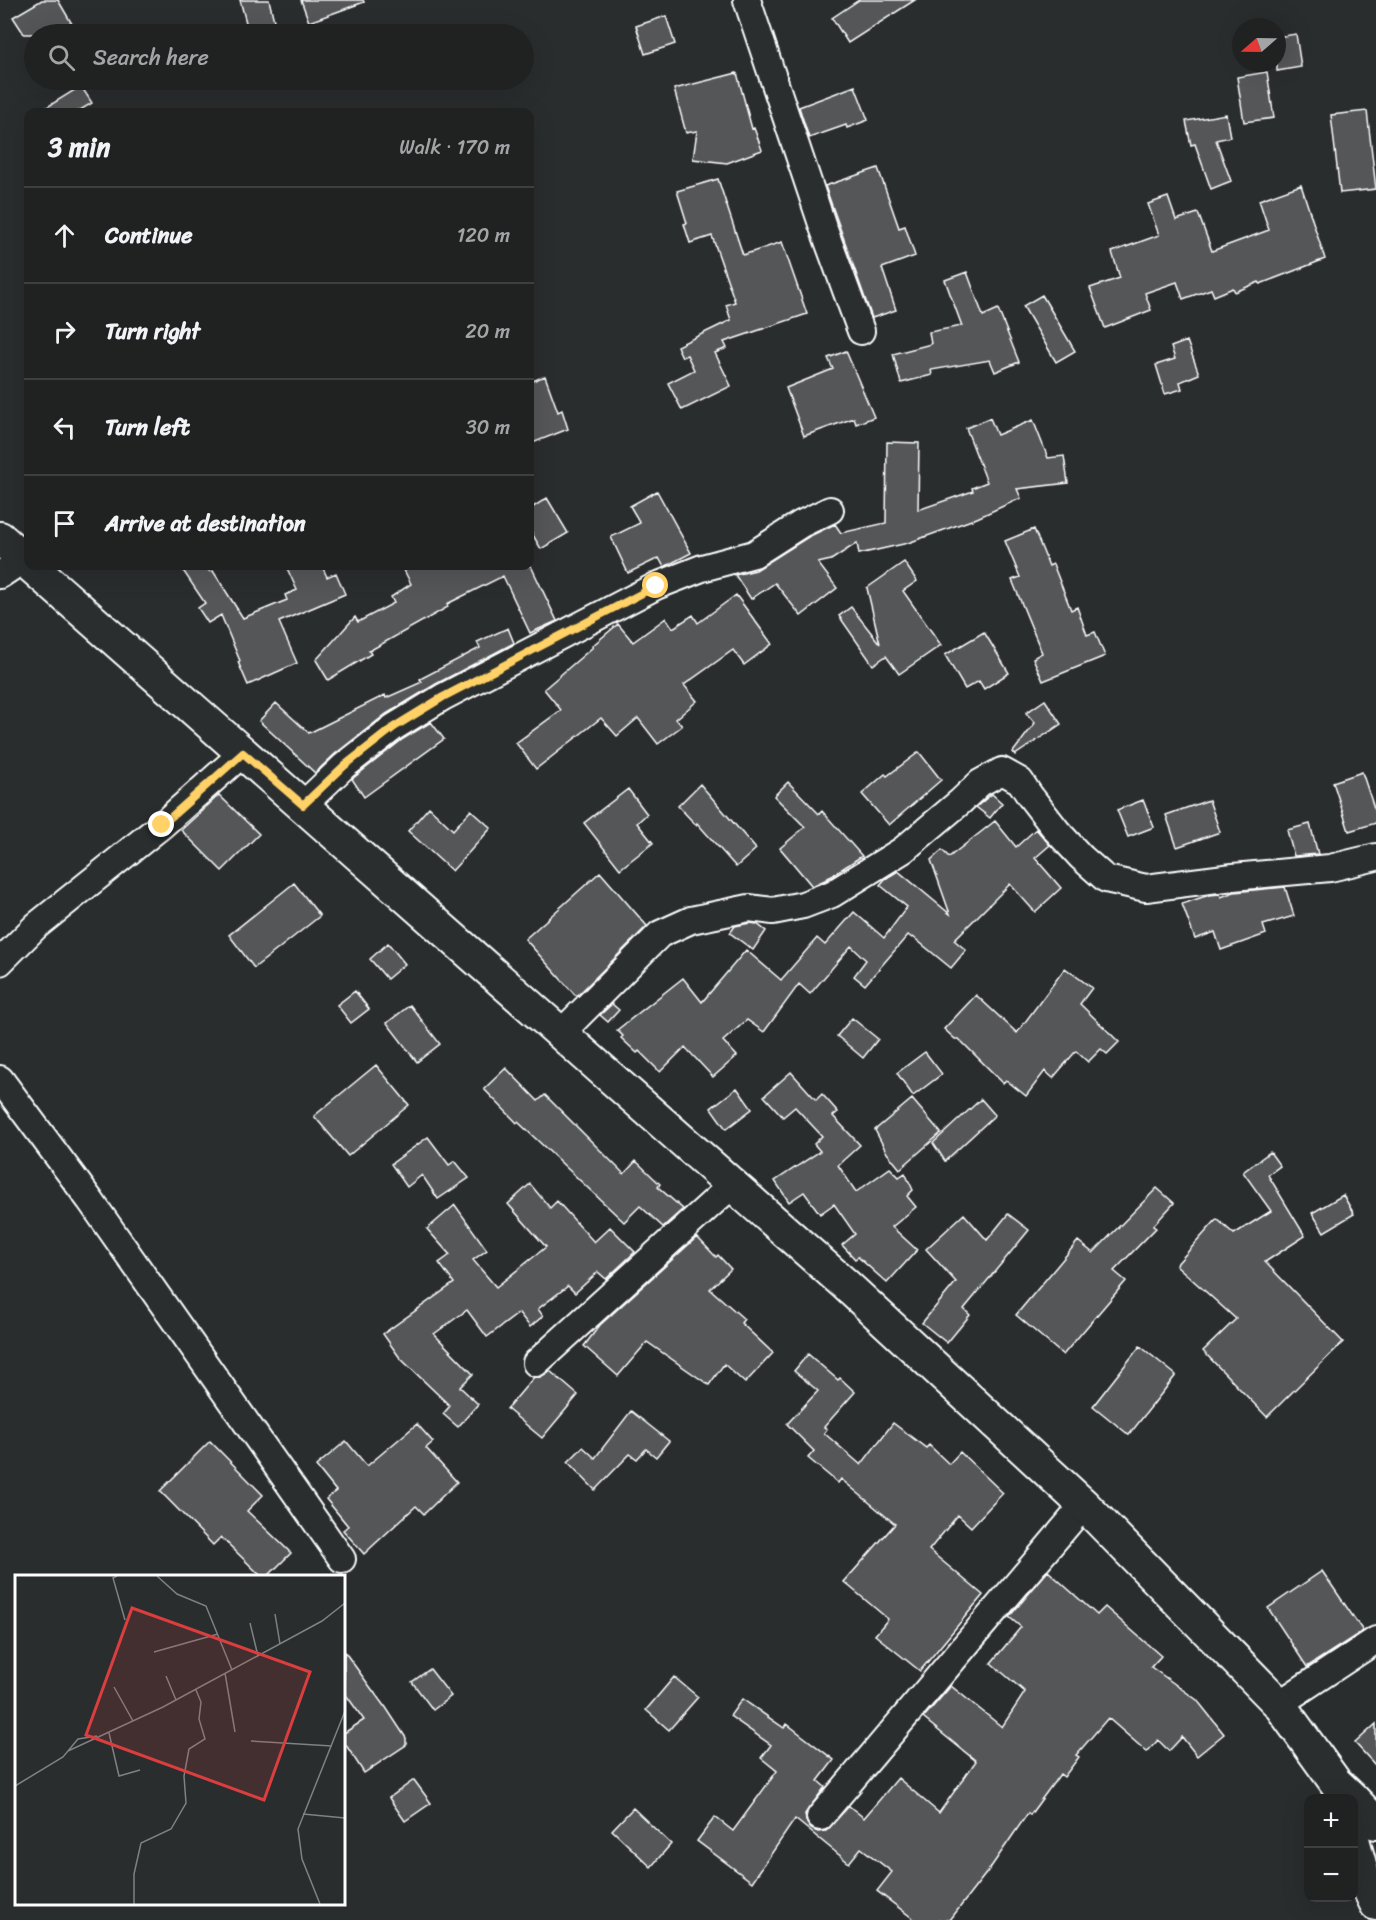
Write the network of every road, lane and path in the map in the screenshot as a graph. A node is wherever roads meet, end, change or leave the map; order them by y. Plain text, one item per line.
1 (747, 0) edge
2 (861, 331) dead end
3 (830, 510) dead end
4 (0, 538) edge
5 (21, 566) edge
6 (26, 570) edge
7 (243, 753) junction
8 (303, 805) junction
9 (1376, 857) edge
10 (0, 962) edge
11 (561, 1033) junction
12 (0, 1079) edge
13 (732, 1185) junction
14 (536, 1363) dead end
15 (1084, 1505) junction
16 (342, 1559) dead end
17 (1376, 1640) edge
18 (1279, 1704) junction
19 (1345, 1794) edge
20 (1358, 1806) edge
21 (820, 1817) dead end
22 (1376, 1823) edge
23 (1355, 1848) edge
24 (1376, 1904) edge

1 - 2 street
3 - 8 street
4 - 5 main road
6 - 7 main road
7 - 8 main road
7 - 10 street
8 - 11 main road
9 - 11 street
11 - 13 main road
12 - 16 street
13 - 14 street
13 - 15 main road
15 - 18 main road
15 - 21 street
17 - 18 street
18 - 19 main road
20 - 22 main road
23 - 24 main road

